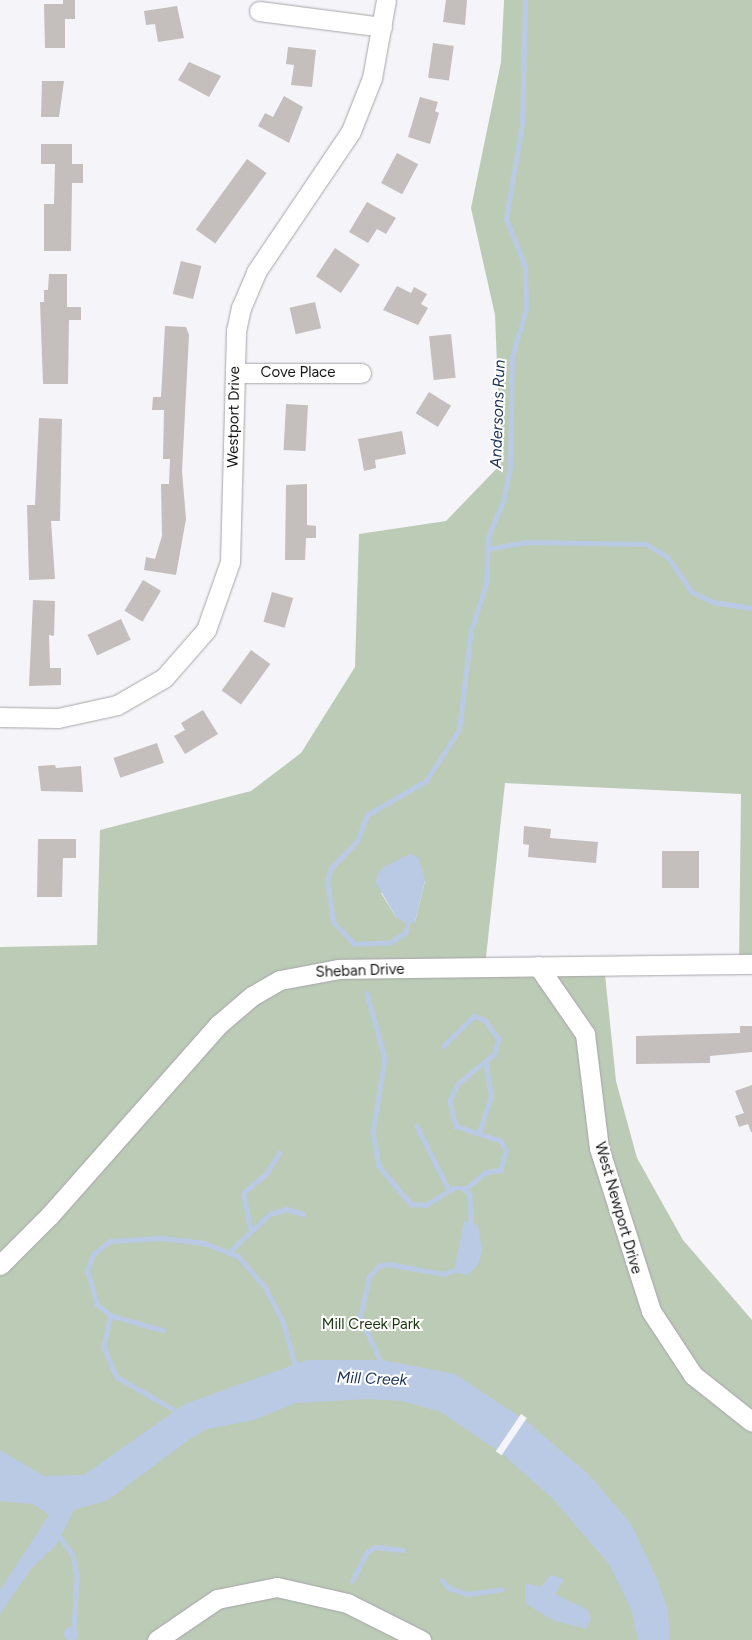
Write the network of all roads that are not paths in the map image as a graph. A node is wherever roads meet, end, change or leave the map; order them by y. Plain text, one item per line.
1 (386, 0) edge
2 (259, 11) dead end
3 (382, 27) junction
4 (235, 372) junction
5 (361, 373) dead end
6 (0, 718) edge
7 (752, 964) edge
8 (538, 966) junction
9 (0, 1265) edge
10 (752, 1422) edge
11 (157, 1640) edge
12 (421, 1640) edge

1 - 3 street, Westport Drive
2 - 3 street
3 - 4 street, Westport Drive
4 - 5 street, Cove Place
4 - 6 street, Westport Drive
7 - 8 street, Sheban Drive
8 - 9 street, Sheban Drive
8 - 10 street, West Newport Drive
11 - 12 street

